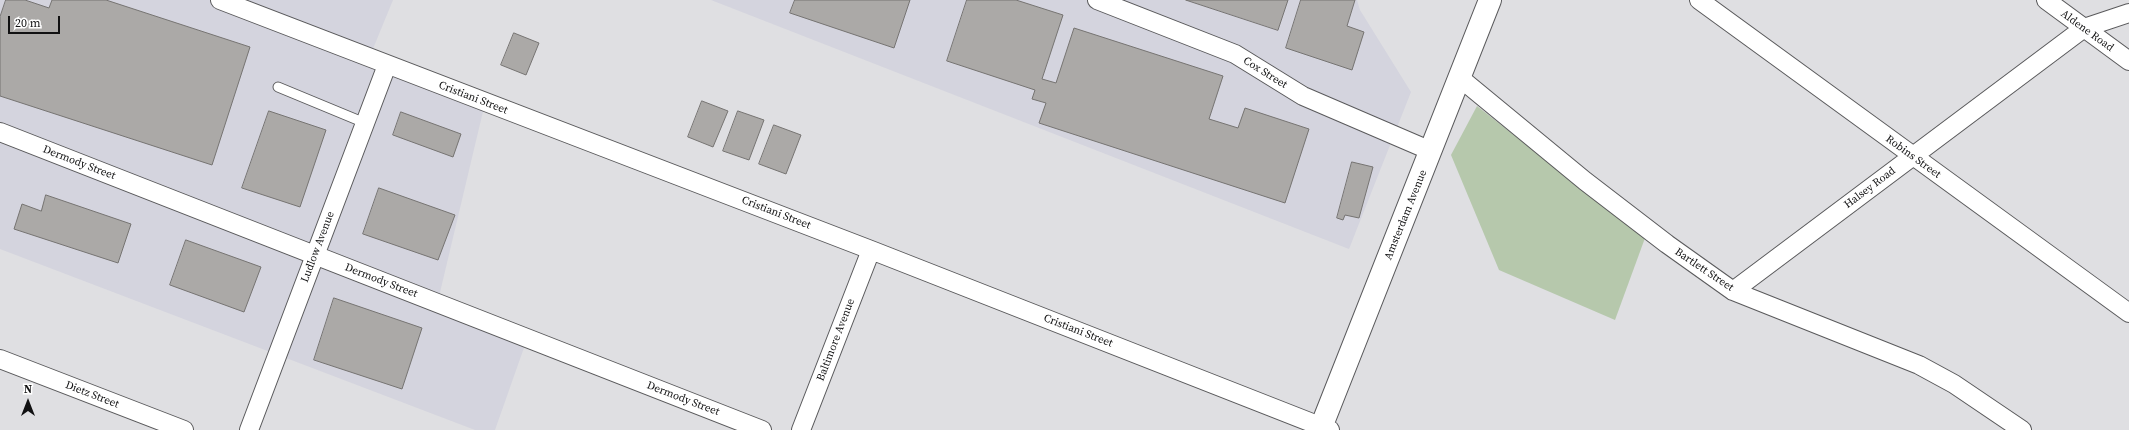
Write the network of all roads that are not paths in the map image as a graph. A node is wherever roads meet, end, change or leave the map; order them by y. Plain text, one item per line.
1 (220, 0) edge
2 (1097, 0) edge
3 (1490, 0) edge
4 (1699, 0) edge
5 (2046, 0) edge
6 (2129, 13) edge
7 (2084, 28) junction
8 (2129, 61) edge
9 (387, 65) junction
10 (1460, 78) junction
11 (278, 87) dead end
12 (365, 123) junction
13 (0, 132) edge
14 (1431, 151) junction
15 (1912, 157) junction
16 (871, 250) junction
17 (315, 255) junction
18 (1733, 291) junction
19 (2129, 313) edge
20 (0, 360) edge
21 (1324, 429) edge
22 (184, 430) edge
23 (249, 430) edge
24 (762, 430) edge
25 (802, 430) edge
26 (2022, 430) edge

1 - 9 street, Cristiani Street
2 - 14 street, Cox Street
3 - 10 main road, Amsterdam Avenue
4 - 15 street, Robins Street
5 - 7 street, Aldene Road
6 - 7 street, Halsey Road
7 - 8 street, Aldene Road
7 - 15 street, Halsey Road
9 - 12 street, Ludlow Avenue
9 - 16 street, Cristiani Street
10 - 14 main road, Amsterdam Avenue
10 - 18 street, Bartlett Street
11 - 12 lane
12 - 17 street, Ludlow Avenue
13 - 17 street, Dermody Street
14 - 21 main road, Amsterdam Avenue
15 - 18 street, Halsey Road
15 - 19 street, Robins Street
16 - 21 street, Cristiani Street
16 - 25 street, Baltimore Avenue
17 - 23 street, Ludlow Avenue
17 - 24 street, Dermody Street
18 - 26 street, Bartlett Street
20 - 22 street, Dietz Street

